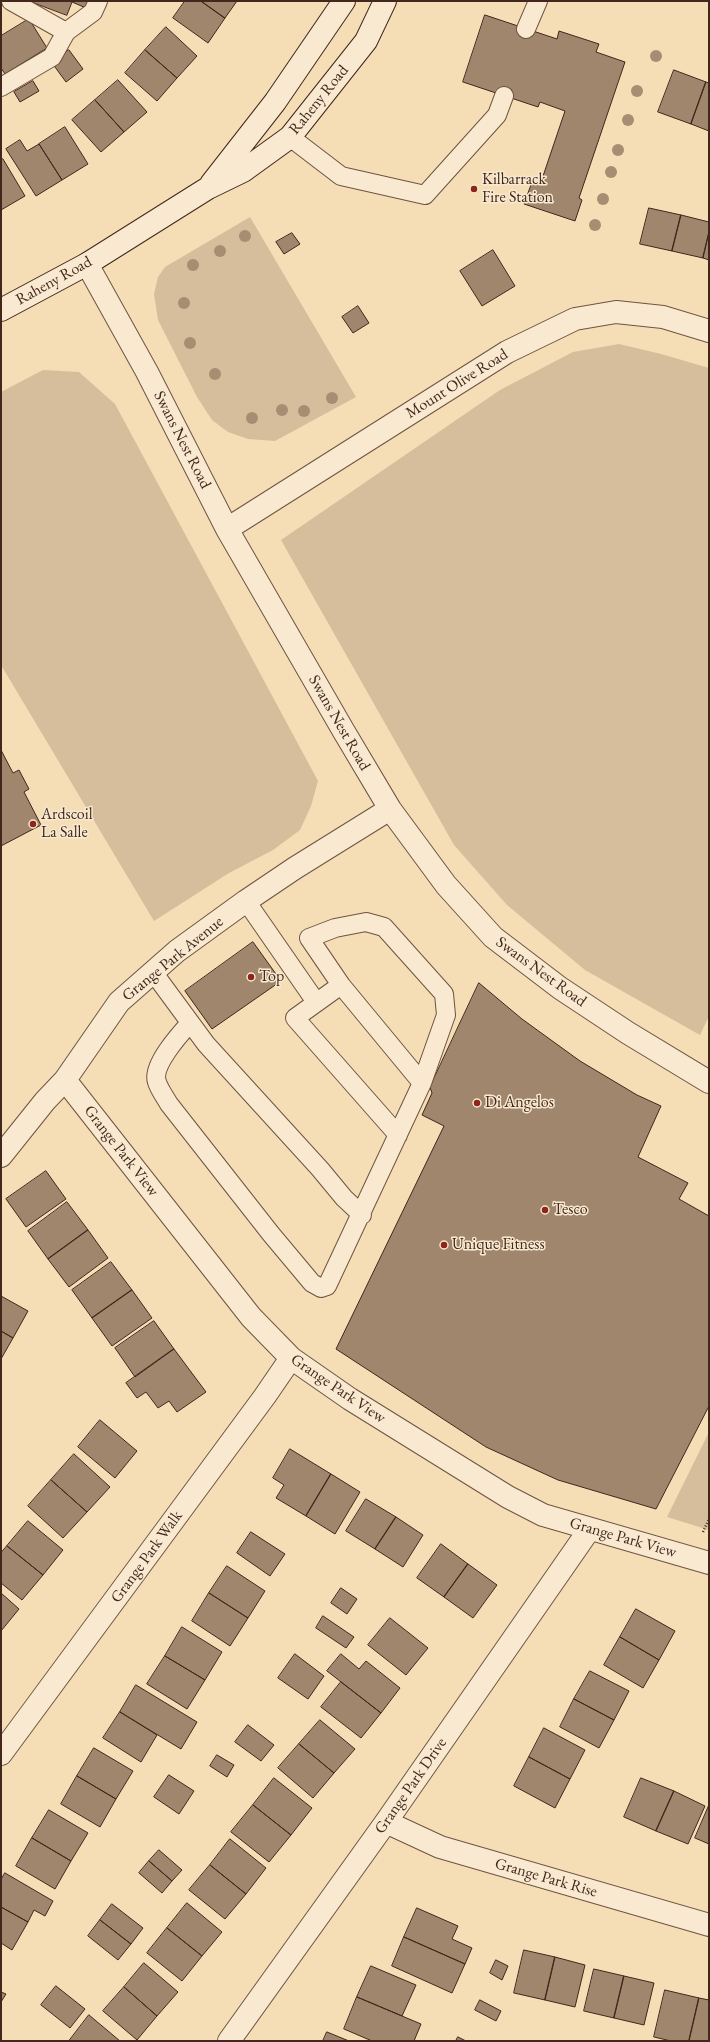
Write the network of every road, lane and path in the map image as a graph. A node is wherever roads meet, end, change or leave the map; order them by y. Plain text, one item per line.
1 (10, 1) edge
2 (98, 1) edge
3 (344, 1) edge
4 (385, 1) edge
5 (538, 1) edge
6 (526, 29) dead end
7 (66, 32) junction
8 (1, 87) edge
9 (504, 96) dead end
10 (290, 137) junction
11 (208, 188) junction
12 (87, 264) junction
13 (1, 310) edge
14 (709, 331) edge
15 (227, 529) junction
16 (390, 810) junction
17 (246, 902) junction
18 (153, 972) junction
19 (341, 985) junction
20 (316, 1002) junction
21 (190, 1023) junction
22 (65, 1080) junction
23 (422, 1082) junction
24 (709, 1082) edge
25 (398, 1135) junction
26 (1, 1156) edge
27 (362, 1215) junction
28 (291, 1358) junction
29 (589, 1530) junction
30 (709, 1563) edge
31 (1, 1754) edge
32 (386, 1822) junction
33 (709, 1925) edge
34 (229, 2041) edge

1 - 7 lane
2 - 7 lane
3 - 11 street, Raheny Road
4 - 10 street, Raheny Road
5 - 6 lane
7 - 8 lane
9 - 10 lane
10 - 11 street, Raheny Road
11 - 12 street, Raheny Road
12 - 13 street, Raheny Road
12 - 15 street, Swans Nest Road
14 - 15 street, Mount Olive Road
15 - 16 street, Swans Nest Road
16 - 17 street, Grange Park Avenue
16 - 24 street, Swans Nest Road
17 - 18 street, Grange Park Avenue
17 - 20 lane
18 - 21 lane
18 - 22 street, Grange Park Avenue
19 - 20 lane
19 - 23 lane
19 - 23 lane
20 - 25 lane
21 - 27 lane
21 - 27 lane
22 - 26 street, Grange Park Avenue
22 - 28 street, Grange Park View
23 - 25 lane
25 - 27 lane
28 - 29 street, Grange Park View
28 - 31 street, Grange Park Walk
29 - 30 street, Grange Park View
29 - 32 street, Grange Park Drive
32 - 33 street, Grange Park Rise
32 - 34 street, Grange Park Drive

